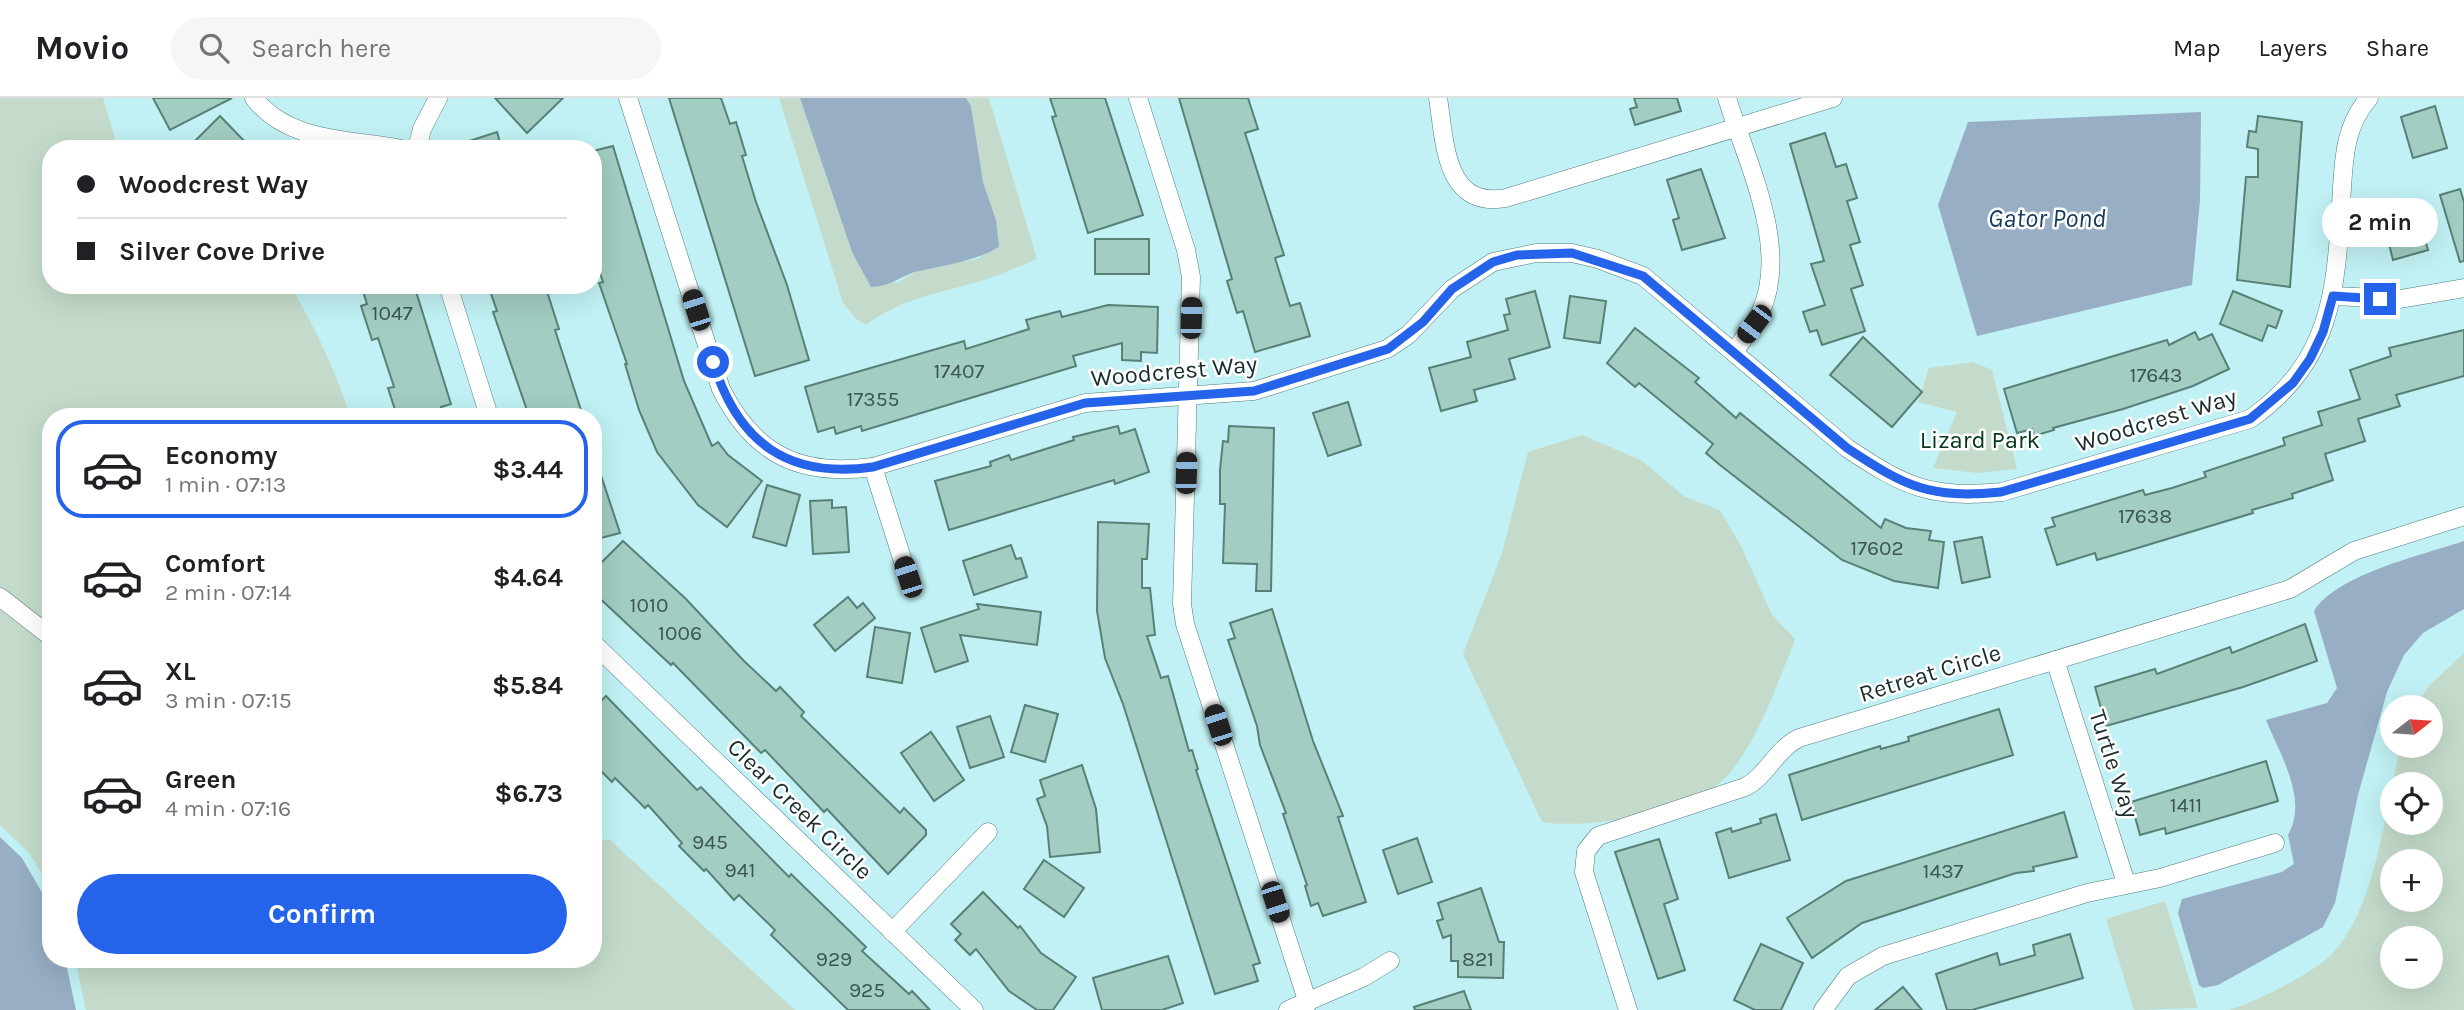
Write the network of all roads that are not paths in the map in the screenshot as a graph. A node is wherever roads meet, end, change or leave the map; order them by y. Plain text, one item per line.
1 (254, 98) edge
2 (438, 98) edge
3 (628, 98) edge
4 (1138, 98) edge
5 (1438, 98) edge
6 (1727, 98) edge
7 (1833, 98) edge
8 (2368, 98) edge
9 (1736, 128) junction
10 (336, 140) edge
11 (419, 140) edge
12 (2464, 288) edge
13 (451, 294) edge
14 (2333, 296) junction
15 (1734, 352) junction
16 (1188, 395) junction
17 (486, 408) edge
18 (873, 467) junction
19 (2464, 516) edge
20 (908, 577) dead end
21 (0, 597) edge
22 (42, 630) edge
23 (602, 652) edge
24 (2055, 660) junction
25 (988, 832) dead end
26 (2275, 843) dead end
27 (2126, 883) junction
28 (892, 932) junction
29 (1390, 961) dead end
30 (1308, 1003) junction
31 (974, 1010) edge
32 (1288, 1010) edge
33 (1628, 1010) edge
34 (1823, 1010) edge

1 - 10 street
2 - 11 street
3 - 18 street, Woodcrest Way
4 - 16 street
5 - 9 street
6 - 9 street
7 - 9 street
8 - 14 street, Woodcrest Way
9 - 15 street
12 - 14 street
13 - 17 street
14 - 15 street, Woodcrest Way
15 - 16 street, Woodcrest Way
16 - 18 street, Woodcrest Way
16 - 30 street
18 - 20 street
19 - 24 street, Retreat Circle
21 - 22 street
23 - 28 street, Clear Creek Circle
24 - 27 street, Turtle Way
24 - 33 street, Retreat Circle
25 - 28 street
26 - 27 street
27 - 34 street
28 - 31 street, Clear Creek Circle
29 - 30 street
30 - 32 street

